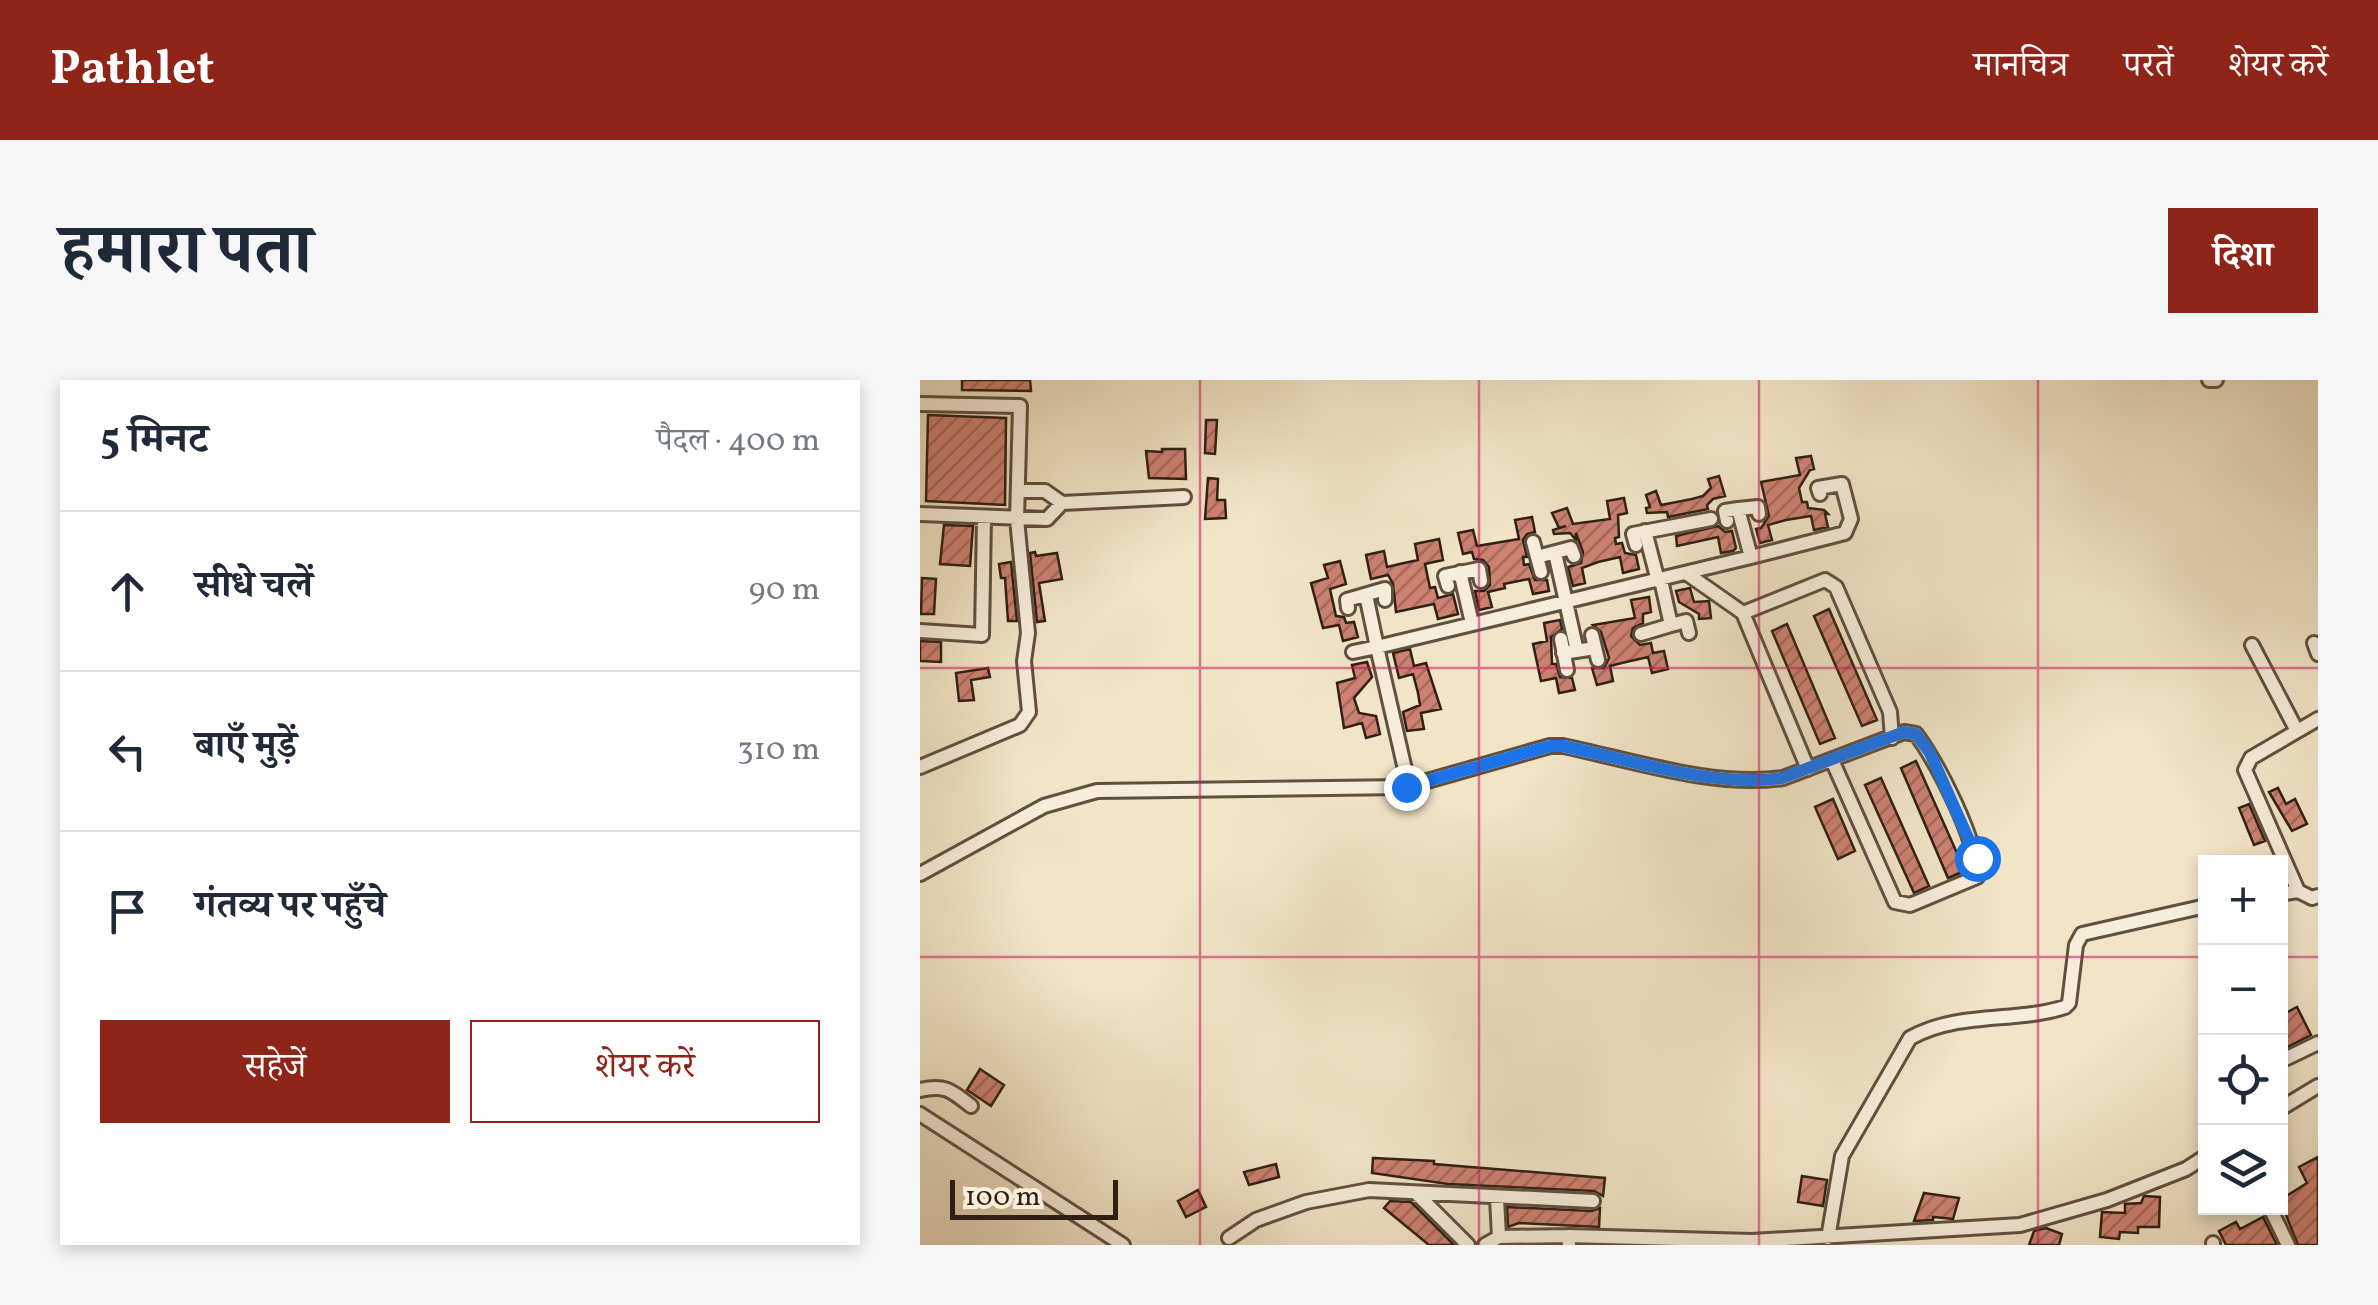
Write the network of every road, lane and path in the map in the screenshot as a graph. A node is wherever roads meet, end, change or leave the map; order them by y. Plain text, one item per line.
1 (920, 404) edge
2 (1020, 491) junction
3 (1820, 494) dead end
4 (1184, 497) dead end
5 (1062, 503) junction
6 (1738, 509) junction
7 (920, 514) edge
8 (1760, 514) dead end
9 (984, 517) junction
10 (1018, 519) junction
11 (1711, 519) dead end
12 (1727, 521) dead end
13 (1645, 532) junction
14 (1533, 542) dead end
15 (1636, 545) dead end
16 (1555, 552) junction
17 (1574, 556) dead end
18 (1751, 556) junction
19 (1537, 557) junction
20 (1712, 566) junction
21 (1460, 572) junction
22 (1540, 572) dead end
23 (1686, 573) junction
24 (1659, 580) junction
25 (1481, 582) dead end
26 (1448, 586) dead end
27 (1366, 594) junction
28 (1714, 594) junction
29 (1385, 600) dead end
30 (1567, 600) junction
31 (1348, 608) dead end
32 (1743, 613) junction
33 (1472, 623) junction
34 (1672, 626) junction
35 (1648, 627) dead end
36 (920, 631) edge
37 (1689, 633) dead end
38 (2252, 645) dead end
39 (1376, 647) junction
40 (1567, 648) junction
41 (1595, 648) dead end
42 (1353, 652) dead end
43 (1567, 670) dead end
44 (2318, 719) edge
45 (2297, 731) junction
46 (1892, 738) junction
47 (1832, 760) junction
48 (920, 767) edge
49 (1808, 769) junction
50 (1408, 787) junction
51 (920, 874) edge
52 (2298, 891) junction
53 (2288, 893) edge
54 (2318, 896) edge
55 (2198, 908) edge
56 (2318, 1044) edge
57 (2288, 1058) edge
58 (2318, 1086) edge
59 (920, 1090) edge
60 (2288, 1104) edge
61 (971, 1106) dead end
62 (920, 1114) edge
63 (2198, 1161) edge
64 (1417, 1194) junction
65 (1497, 1198) junction
66 (1593, 1200) dead end
67 (2273, 1215) edge
68 (1961, 1228) junction
69 (1499, 1237) junction
70 (1229, 1238) dead end
71 (1828, 1238) junction
72 (1569, 1240) edge
73 (1848, 1240) edge
74 (1756, 1243) edge
75 (1123, 1245) edge
76 (1468, 1245) edge
77 (1485, 1245) edge
78 (1961, 1245) edge
79 (2288, 1245) edge

1 - 2 street
2 - 5 street
2 - 10 street
3 - 18 street
4 - 5 street
5 - 10 street
6 - 8 street
6 - 12 street
6 - 18 street
7 - 9 street
9 - 10 street
9 - 36 street
10 - 48 street
11 - 13 street
13 - 15 street
13 - 24 street
14 - 19 street
16 - 17 street
16 - 19 street
16 - 30 street
18 - 20 street
19 - 22 street
20 - 23 street
20 - 28 street
21 - 25 street
21 - 26 street
21 - 33 street
23 - 24 street
23 - 28 street
24 - 30 street
24 - 34 street
27 - 29 street
27 - 31 street
27 - 39 street
28 - 32 street
30 - 33 street
30 - 40 street
32 - 46 street
32 - 49 street
33 - 39 street
34 - 35 street
34 - 37 street
38 - 45 street
39 - 42 street
39 - 50 street
40 - 41 street
40 - 43 street
44 - 45 street
45 - 52 street
46 - 47 street
46 - 47 street
47 - 49 street
49 - 50 street
50 - 51 street
52 - 53 street
52 - 54 street
55 - 71 street
56 - 57 street
58 - 60 street
59 - 61 street
62 - 75 street
63 - 68 street
64 - 65 street
64 - 70 street
64 - 76 street
65 - 66 street
65 - 69 street
67 - 79 street
68 - 73 street
68 - 78 street
69 - 72 street
69 - 77 street
71 - 73 street
71 - 74 street
72 - 74 street

